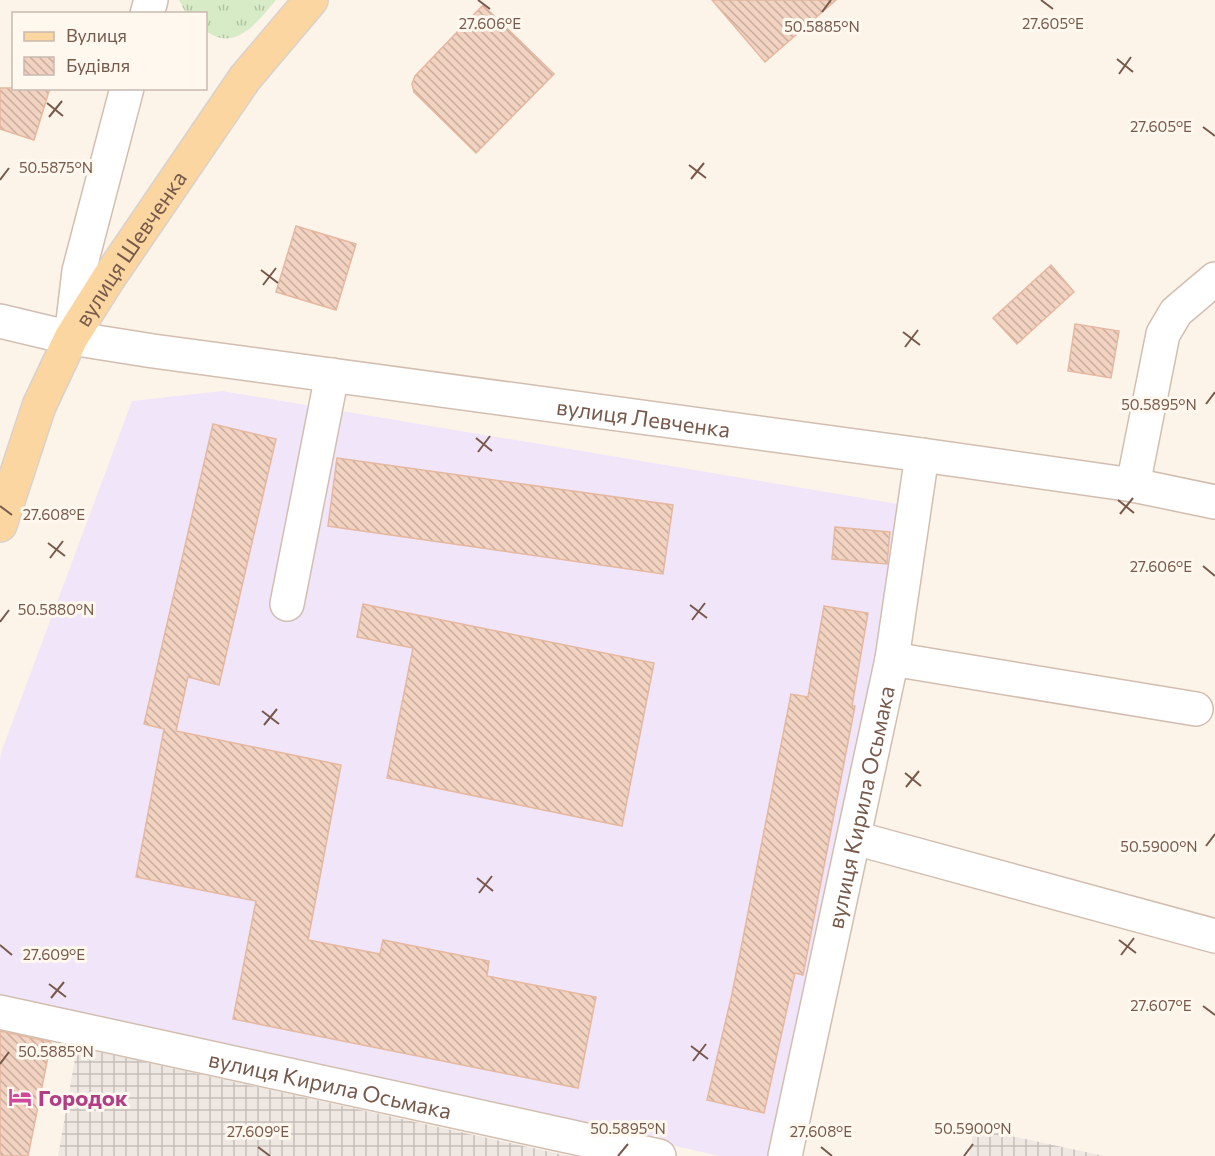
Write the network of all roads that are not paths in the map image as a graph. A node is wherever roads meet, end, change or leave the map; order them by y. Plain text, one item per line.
1 (311, 0) edge
2 (126, 90) edge
3 (1215, 279) edge
4 (0, 321) edge
5 (71, 338) junction
6 (332, 375) junction
7 (922, 454) junction
8 (1133, 486) junction
9 (1215, 501) edge
10 (0, 525) edge
11 (287, 604) dead end
12 (892, 659) junction
13 (1196, 709) dead end
14 (855, 838) junction
15 (1215, 936) edge
16 (0, 1012) edge
17 (658, 1156) edge
18 (785, 1156) edge

1 - 5 main road, вулиця Шевченка
2 - 5 street
3 - 8 street
4 - 5 street, вулиця Левченка
5 - 6 street, вулиця Левченка
5 - 10 main road, вулиця Шевченка
6 - 7 street, вулиця Левченка
6 - 11 street
7 - 8 street, вулиця Левченка
7 - 12 street, вулиця Кирила Осьмака
8 - 9 street, вулиця Левченка
12 - 13 street
12 - 14 street, вулиця Кирила Осьмака
14 - 15 street
14 - 18 street, вулиця Кирила Осьмака
16 - 17 street, вулиця Кирила Осьмака

